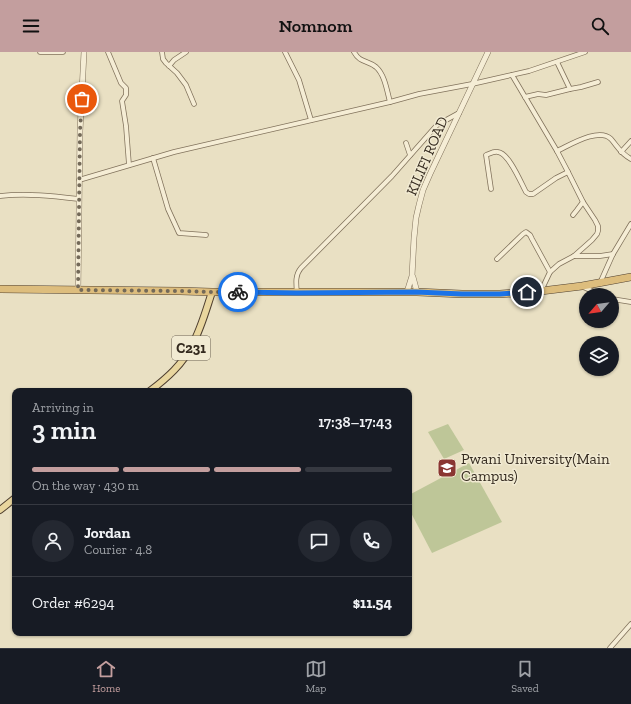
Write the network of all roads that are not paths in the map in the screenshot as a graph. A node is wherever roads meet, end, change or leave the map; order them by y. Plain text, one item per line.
1 (40, 52) edge
2 (63, 52) edge
3 (84, 52) edge
4 (108, 52) edge
5 (162, 52) edge
6 (186, 52) edge
7 (285, 52) edge
8 (354, 52) edge
9 (488, 52) edge
10 (585, 52) edge
11 (557, 62) junction
12 (169, 66) junction
13 (512, 75) junction
14 (598, 82) dead end
15 (472, 84) junction
16 (570, 89) junction
17 (525, 97) junction
18 (390, 102) junction
19 (194, 104) dead end
20 (459, 113) junction
21 (311, 120) junction
22 (631, 141) edge
23 (406, 143) dead end
24 (557, 151) junction
25 (621, 152) junction
26 (410, 155) junction
27 (153, 158) junction
28 (631, 159) edge
29 (129, 165) junction
30 (568, 172) junction
31 (79, 180) junction
32 (491, 189) dead end
33 (0, 196) edge
34 (79, 200) junction
35 (583, 202) junction
36 (573, 215) dead end
37 (631, 224) edge
38 (206, 235) dead end
39 (613, 254) junction
40 (574, 256) junction
41 (497, 259) dead end
42 (550, 272) junction
43 (412, 276) junction
44 (631, 277) edge
45 (600, 284) junction
46 (582, 286) junction
47 (586, 288) edge
48 (0, 289) edge
49 (78, 290) junction
50 (541, 291) junction
51 (212, 292) junction
52 (406, 292) junction
53 (416, 292) junction
54 (297, 293) junction
55 (619, 300) edge
56 (631, 302) edge
57 (154, 388) edge
58 (12, 500) edge
59 (0, 510) edge
60 (631, 624) edge
61 (610, 648) edge

1 - 2 street
3 - 31 street
4 - 29 street
5 - 12 street
6 - 12 street
7 - 21 street
8 - 18 street
9 - 15 street, KILIFI ROAD
10 - 11 street
11 - 13 street
11 - 16 street
12 - 19 street
13 - 15 street
13 - 17 street
14 - 16 street
15 - 18 street
15 - 20 street, KILIFI ROAD
16 - 17 street
17 - 24 street
18 - 21 street
20 - 26 street
20 - 43 street, KILIFI ROAD
21 - 27 street
22 - 25 street
23 - 26 street
24 - 25 street
24 - 30 street
25 - 28 street
26 - 54 street
27 - 29 street
27 - 38 street
29 - 31 street
30 - 32 street
30 - 35 street
31 - 34 street
33 - 34 street
34 - 49 street
35 - 36 street
35 - 40 street
37 - 39 street
39 - 40 street
39 - 45 street
40 - 42 street
41 - 42 street
42 - 50 street
43 - 52 street, KILIFI ROAD
43 - 53 street, KILIFI ROAD
44 - 45 highway
45 - 46 highway
46 - 47 street
46 - 50 highway
48 - 49 highway
49 - 51 highway
50 - 53 highway
51 - 54 highway
51 - 57 main road, C231
52 - 53 highway
52 - 54 highway
55 - 56 street
58 - 59 main road
60 - 61 street

